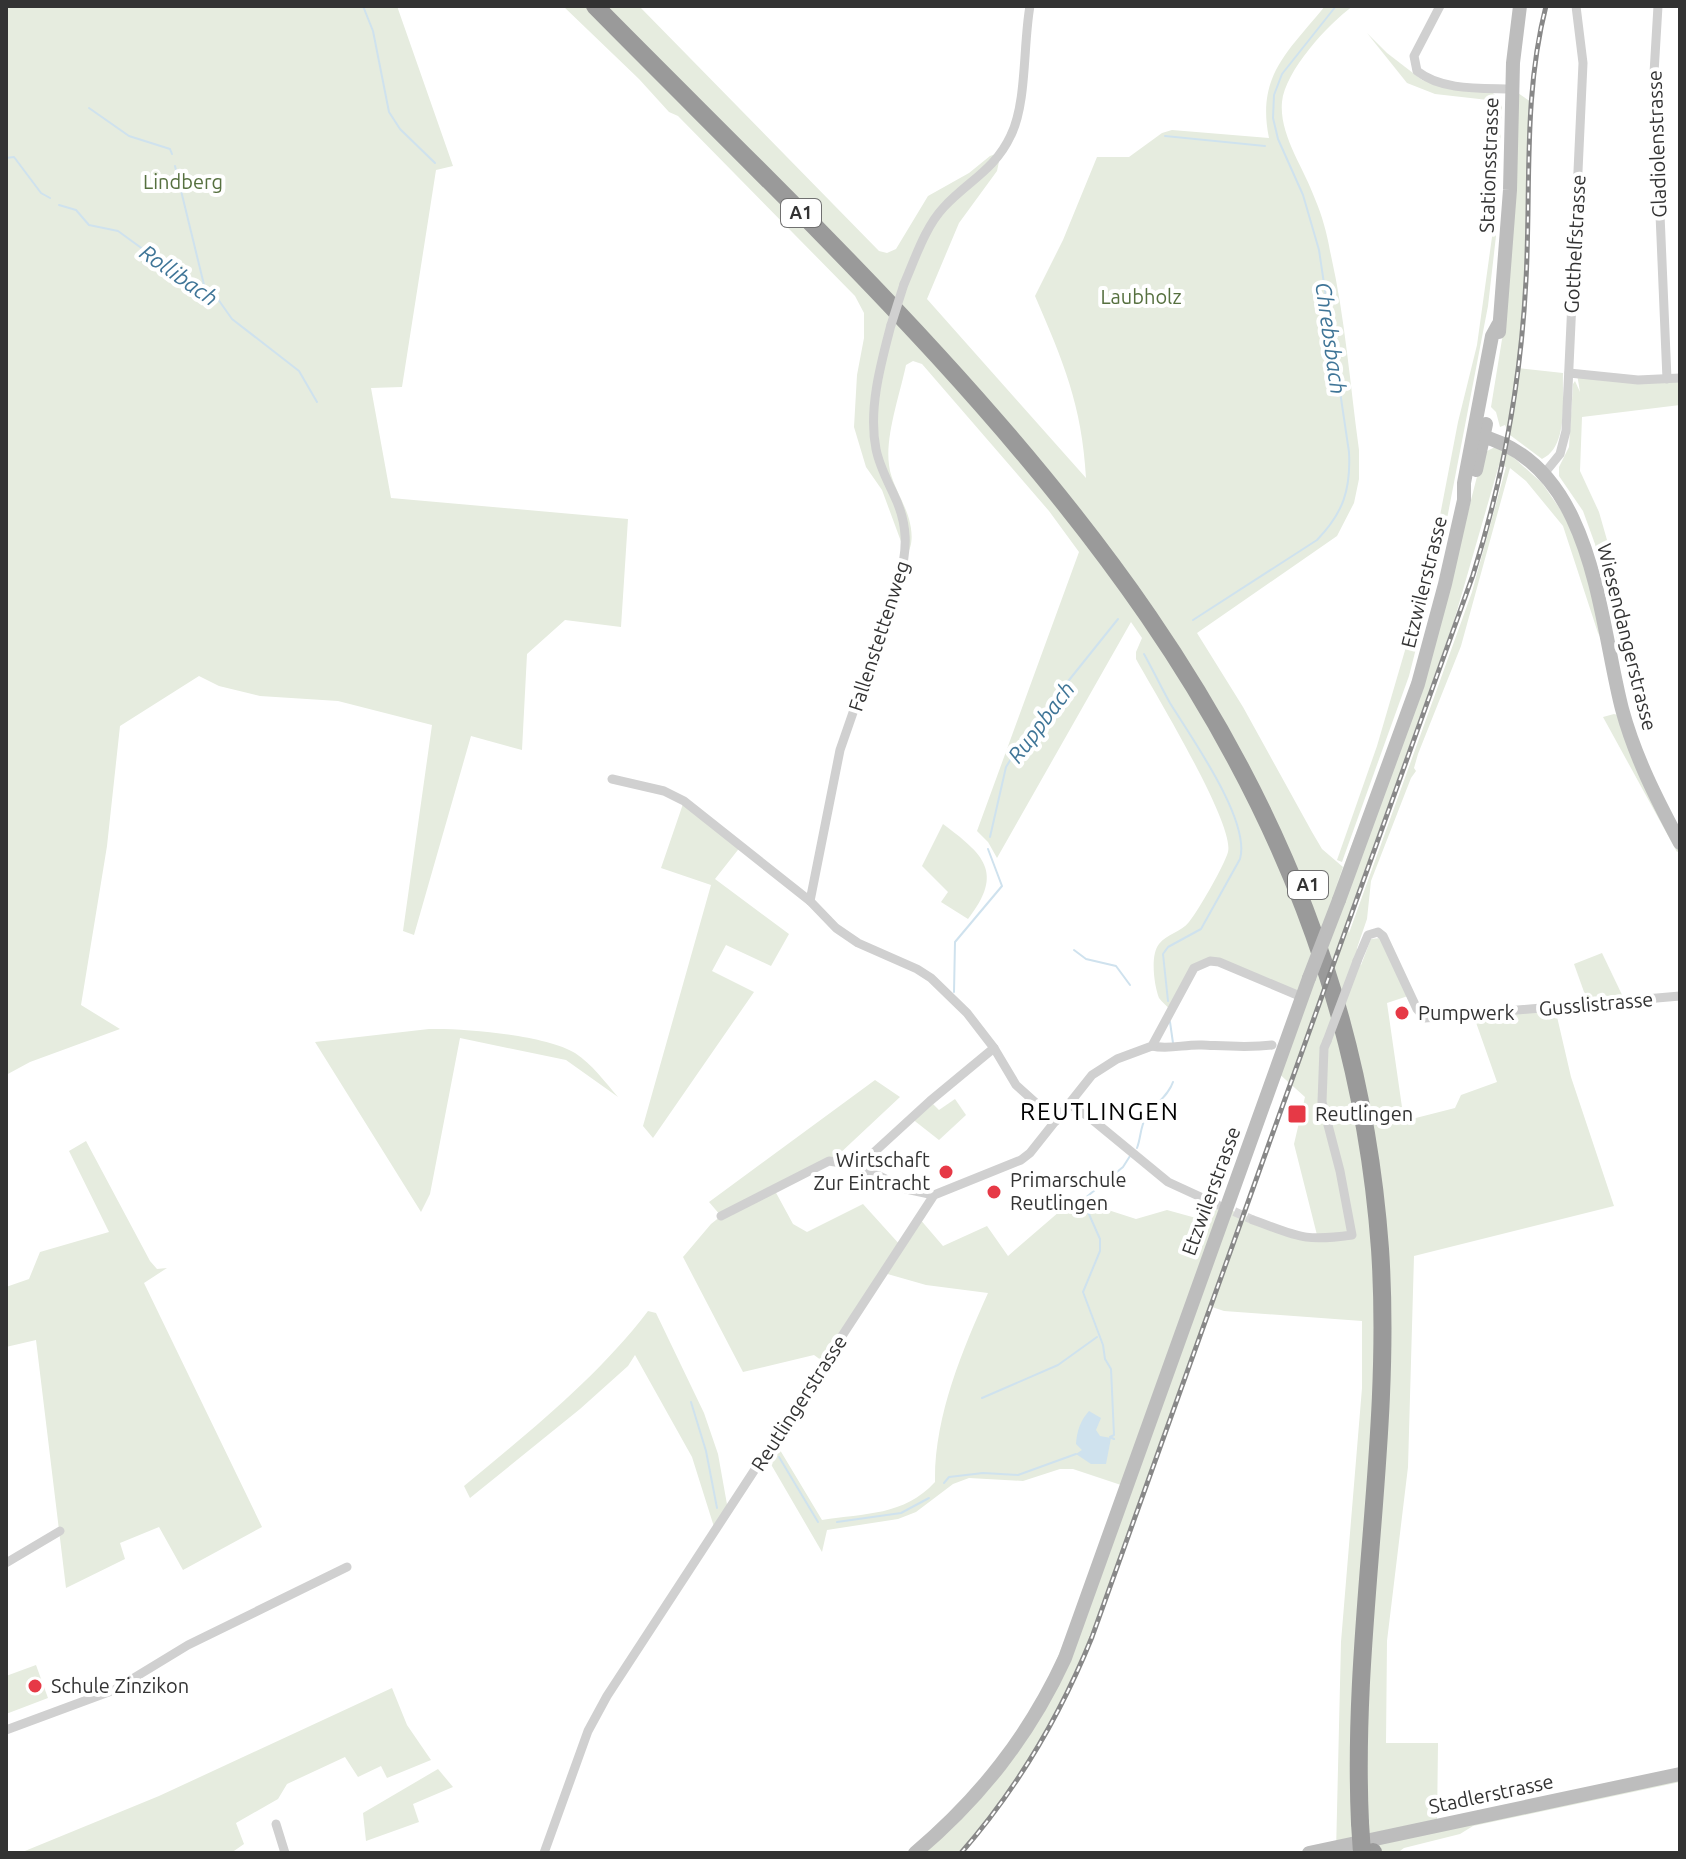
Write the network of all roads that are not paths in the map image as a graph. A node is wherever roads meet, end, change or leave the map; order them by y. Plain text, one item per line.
1 (595, 6) edge
2 (612, 6) edge
3 (1030, 6) edge
4 (1440, 6) edge
5 (1520, 6) edge
6 (1576, 6) edge
7 (1658, 6) edge
8 (1512, 89) junction
9 (1498, 325) joint
10 (1569, 373) junction
11 (1680, 378) edge
12 (1667, 379) junction
13 (1478, 435) junction
14 (1543, 475) junction
15 (612, 779) dead end
16 (1680, 843) edge
17 (810, 901) junction
18 (1680, 996) edge
19 (1302, 997) junction
20 (1272, 1045) dead end
21 (1152, 1046) junction
22 (994, 1048) junction
23 (1069, 1104) junction
24 (1056, 1121) junction
25 (859, 1166) junction
26 (934, 1195) junction
27 (1218, 1205) tunnel mouth
28 (721, 1216) dead end
29 (1253, 1220) tunnel mouth
30 (60, 1531) dead end
31 (6, 1563) edge
32 (347, 1567) dead end
33 (6, 1730) edge
34 (1680, 1774) edge
35 (276, 1824) dead end
36 (1366, 1824) junction
37 (285, 1853) edge
38 (544, 1853) edge
39 (915, 1853) edge
40 (1309, 1853) edge
41 (1362, 1853) edge
42 (1373, 1853) edge

1 - 36 highway, A1
2 - 36 highway, A1
3 - 17 street, Fallenstettenweg, bridge
4 - 8 street
5 - 8 main road, Stationsstrasse
6 - 10 street, Gotthelfstrasse
7 - 12 street, Gladiolenstrasse
8 - 9 main road, Stationsstrasse
9 - 13 main road, Etzwilerstrasse
10 - 12 street
10 - 14 street, Gotthelfstrasse
11 - 12 street
13 - 14 main road, Wiesendangerstrasse
13 - 19 main road, Etzwilerstrasse, bridge
14 - 16 main road, Wiesendangerstrasse
15 - 17 street
17 - 22 street
18 - 29 street, Gusslistrasse, bridge
19 - 21 street
19 - 39 main road, Etzwilerstrasse
20 - 21 street
21 - 23 street
22 - 24 street
22 - 25 street
23 - 24 street
23 - 27 street
24 - 26 street
25 - 26 street
25 - 28 street
26 - 38 street, Reutlingerstrasse
30 - 31 street
32 - 33 street
34 - 40 main road, Stadlerstrasse
35 - 37 street
36 - 41 highway, A1, bridge
36 - 42 highway, A1

